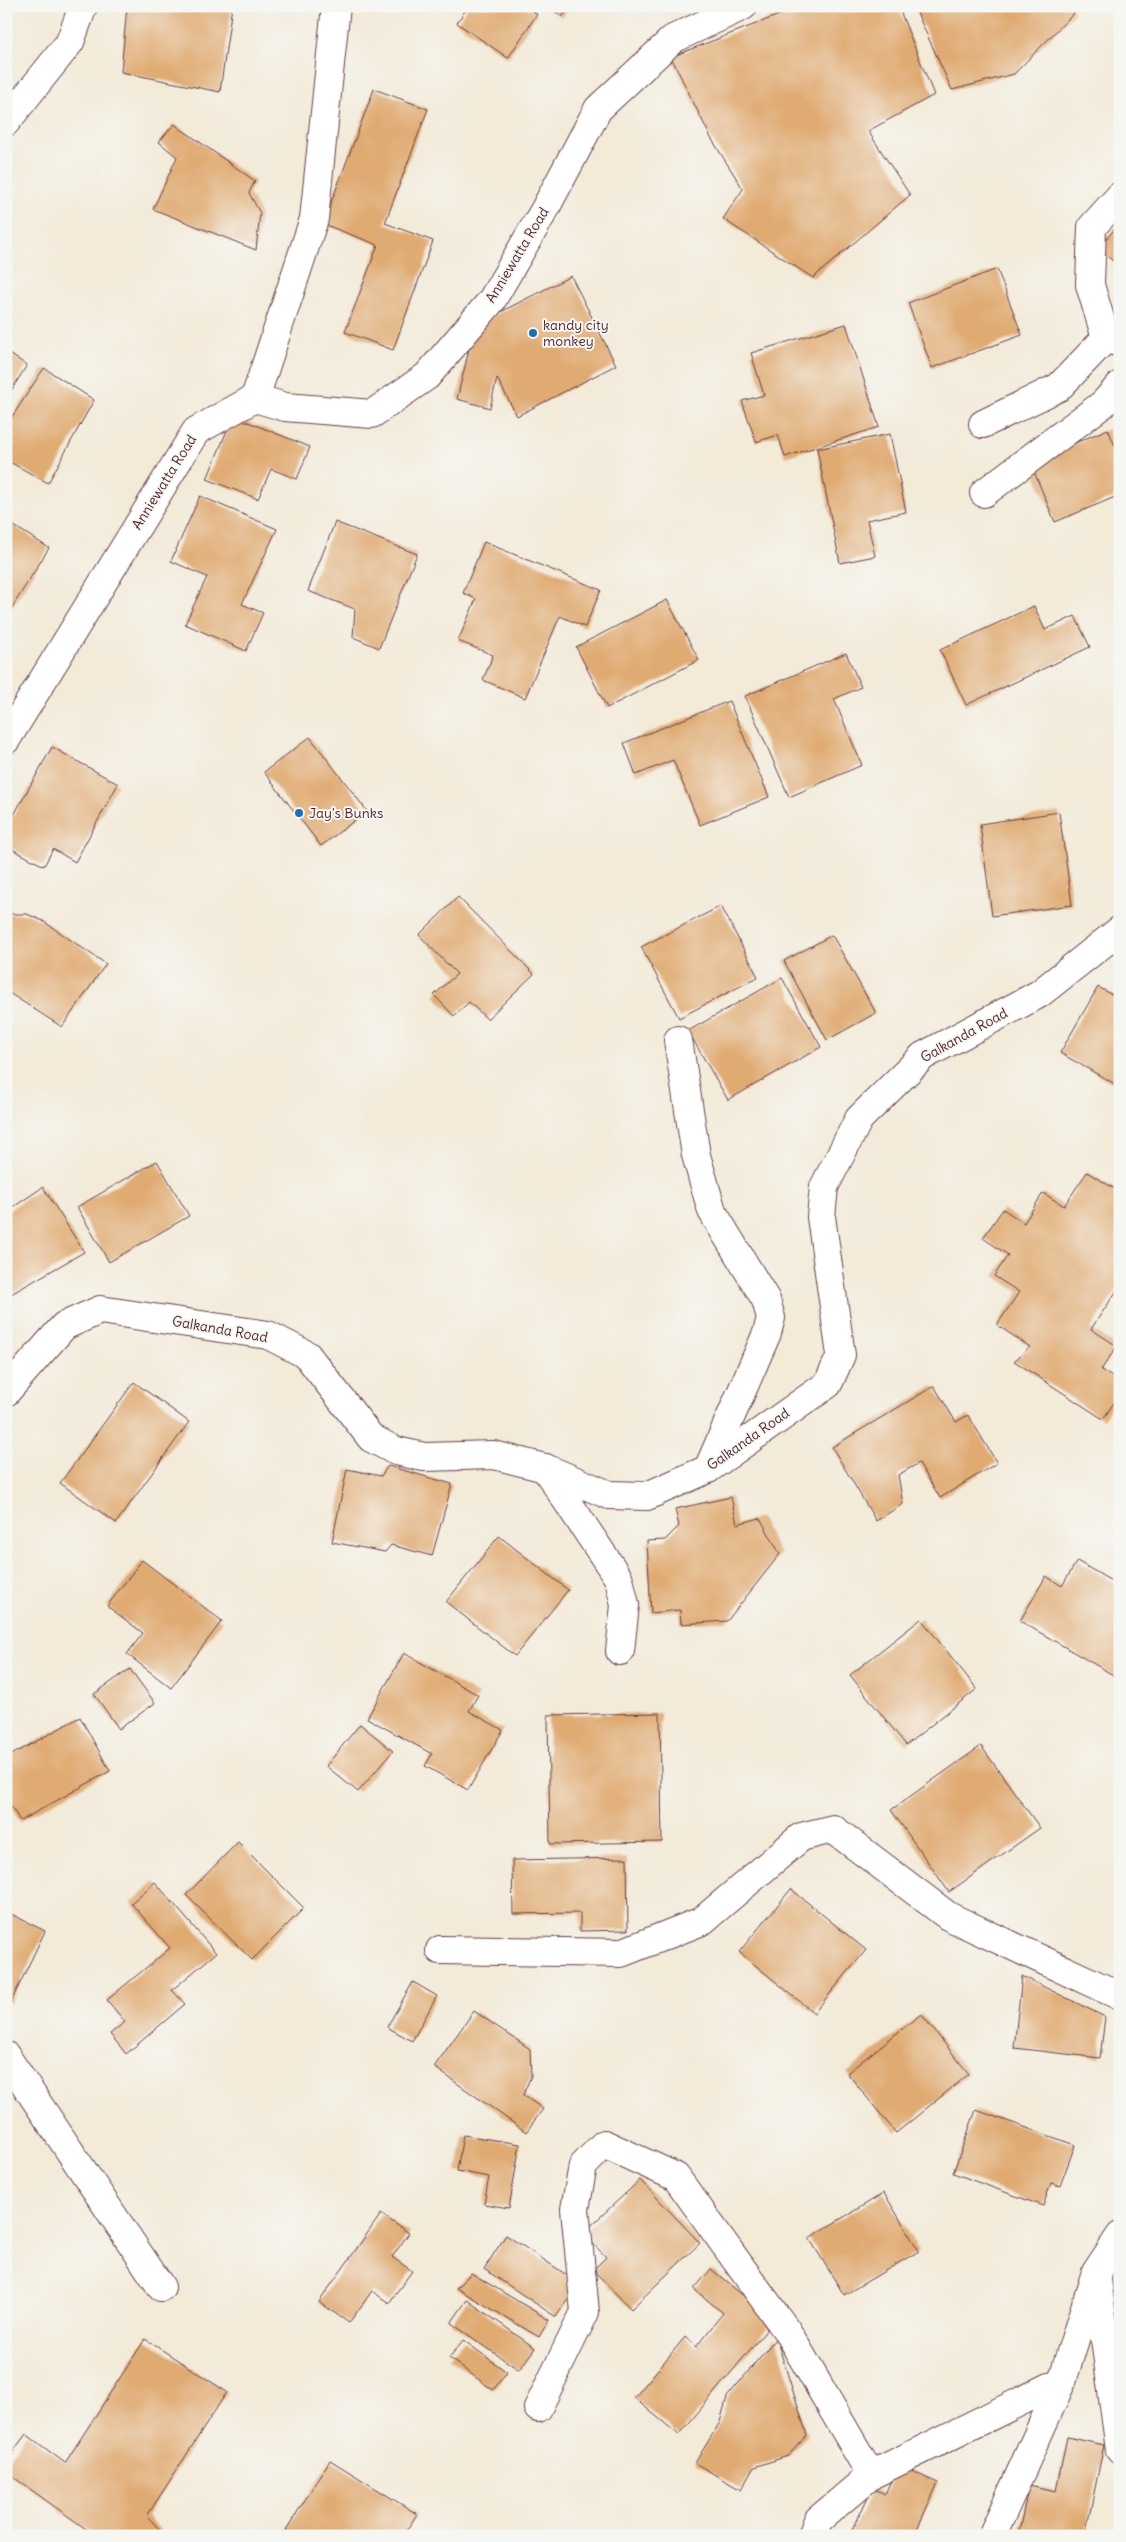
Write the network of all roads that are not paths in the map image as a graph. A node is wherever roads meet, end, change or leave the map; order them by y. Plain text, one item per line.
1 (83, 6) edge
2 (336, 6) edge
3 (743, 6) edge
4 (6, 122) edge
5 (1120, 196) edge
6 (1113, 340) edge
7 (1120, 384) edge
8 (255, 398) junction
9 (983, 424) dead end
10 (984, 493) dead end
11 (6, 740) edge
12 (1120, 930) edge
13 (678, 1040) dead end
14 (6, 1392) edge
15 (545, 1468) junction
16 (708, 1469) junction
17 (620, 1651) dead end
18 (440, 1950) dead end
19 (1120, 1996) edge
20 (6, 2056) edge
21 (1112, 2255) edge
22 (161, 2287) dead end
23 (1062, 2381) junction
24 (538, 2408) dead end
25 (1120, 2450) edge
26 (871, 2475) junction
27 (812, 2536) edge
28 (992, 2536) edge

1 - 4 street
2 - 8 street
3 - 8 street, Anniewatta Road
5 - 6 street
6 - 9 street
7 - 10 street
8 - 11 street, Anniewatta Road
12 - 16 street, Galkanda Road
13 - 16 street
14 - 15 street, Galkanda Road
15 - 16 street, Galkanda Road
15 - 17 street
18 - 19 street
20 - 22 street
21 - 23 street
21 - 25 street
23 - 26 street
23 - 28 street
24 - 26 street
26 - 27 street

